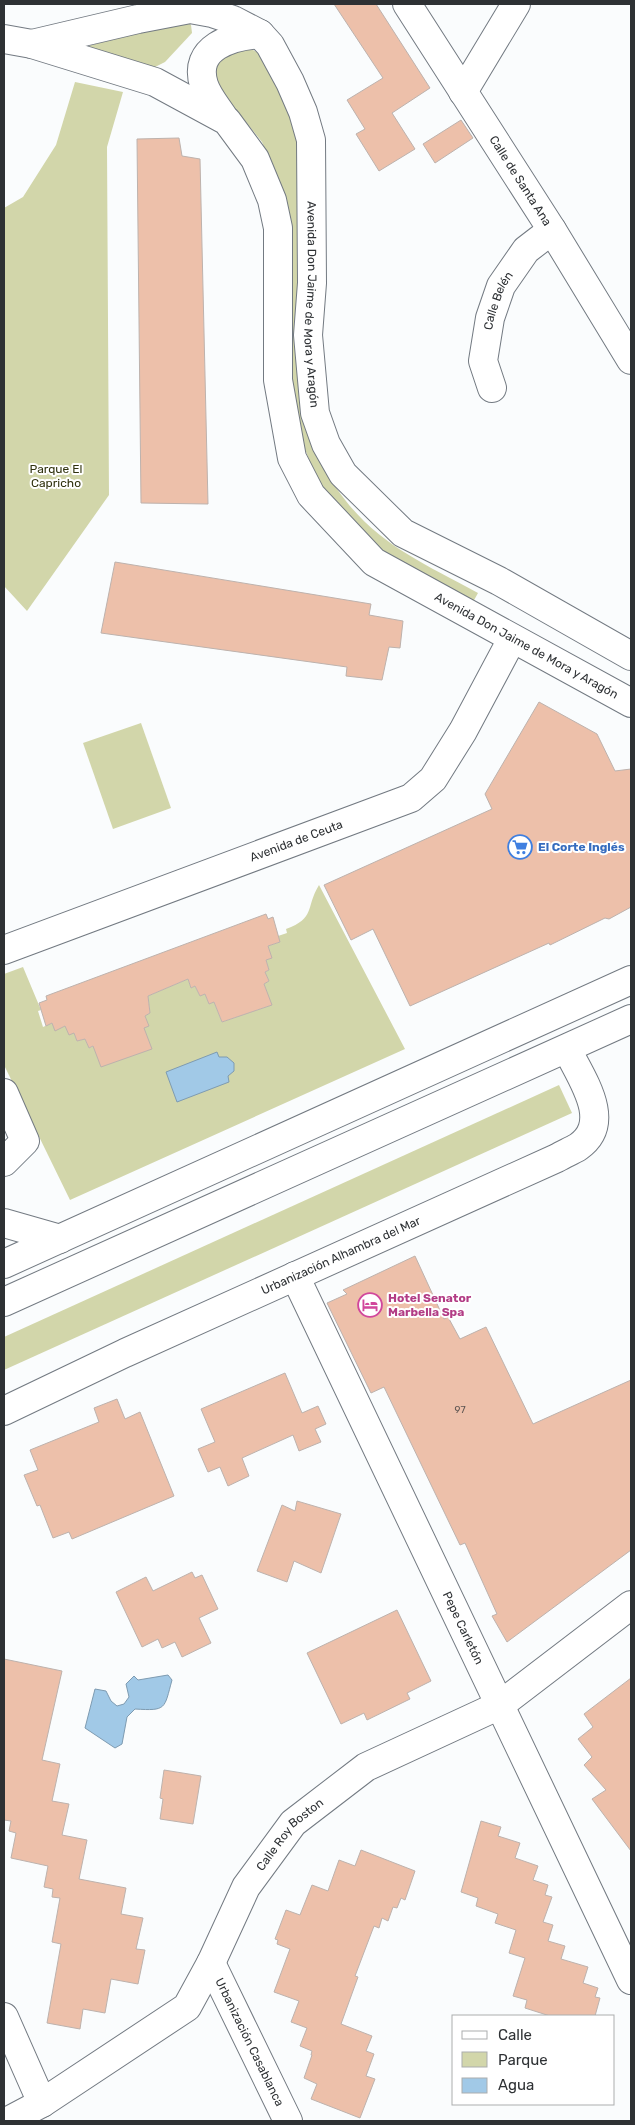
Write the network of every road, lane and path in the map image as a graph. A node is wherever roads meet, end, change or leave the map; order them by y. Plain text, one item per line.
1 (407, 4) edge
2 (516, 4) edge
3 (260, 34) junction
4 (4, 39) edge
5 (32, 44) junction
6 (463, 92) junction
7 (226, 121) junction
8 (552, 230) junction
9 (631, 360) edge
10 (492, 388) dead end
11 (512, 639) junction
12 (631, 656) edge
13 (631, 703) edge
14 (4, 950) edge
15 (631, 980) edge
16 (631, 1018) edge
17 (566, 1049) junction
18 (4, 1093) edge
19 (4, 1162) edge
20 (4, 1223) edge
21 (60, 1238) junction
22 (4, 1264) edge
23 (295, 1276) junction
24 (4, 1302) edge
25 (4, 1411) edge
26 (631, 1605) edge
27 (500, 1706) junction
28 (210, 1962) junction
29 (631, 1980) edge
30 (4, 2017) edge
31 (42, 2103) junction
32 (8, 2121) edge
33 (288, 2121) edge

1 - 6 street, Calle de Santa Ana
2 - 6 street
3 - 5 street, Avenida Don Jaime de Mora y Aragón
3 - 7 street
3 - 12 street, Avenida Don Jaime de Mora y Aragón
4 - 5 street, Avenida Don Jaime de Mora y Aragón
5 - 7 street, Avenida Don Jaime de Mora y Aragón
6 - 8 street, Calle de Santa Ana
7 - 11 street, Avenida Don Jaime de Mora y Aragón
8 - 9 street, Calle de Santa Ana
8 - 10 street, Calle Belén
11 - 13 street, Avenida Don Jaime de Mora y Aragón
11 - 14 street, Avenida de Ceuta
15 - 21 street
16 - 17 street
17 - 23 street, Urbanización Alhambra del Mar
17 - 24 street
18 - 19 street
20 - 21 street
21 - 22 street
23 - 25 street, Urbanización Alhambra del Mar
23 - 27 street, Pepe Carletón
26 - 27 street, Calle Roy Boston
27 - 28 street, Calle Roy Boston
27 - 29 street, Pepe Carletón
28 - 31 street, Calle Roy Boston
28 - 33 street, Urbanización Casablanca
30 - 31 street
31 - 32 street, Calle Roy Boston

